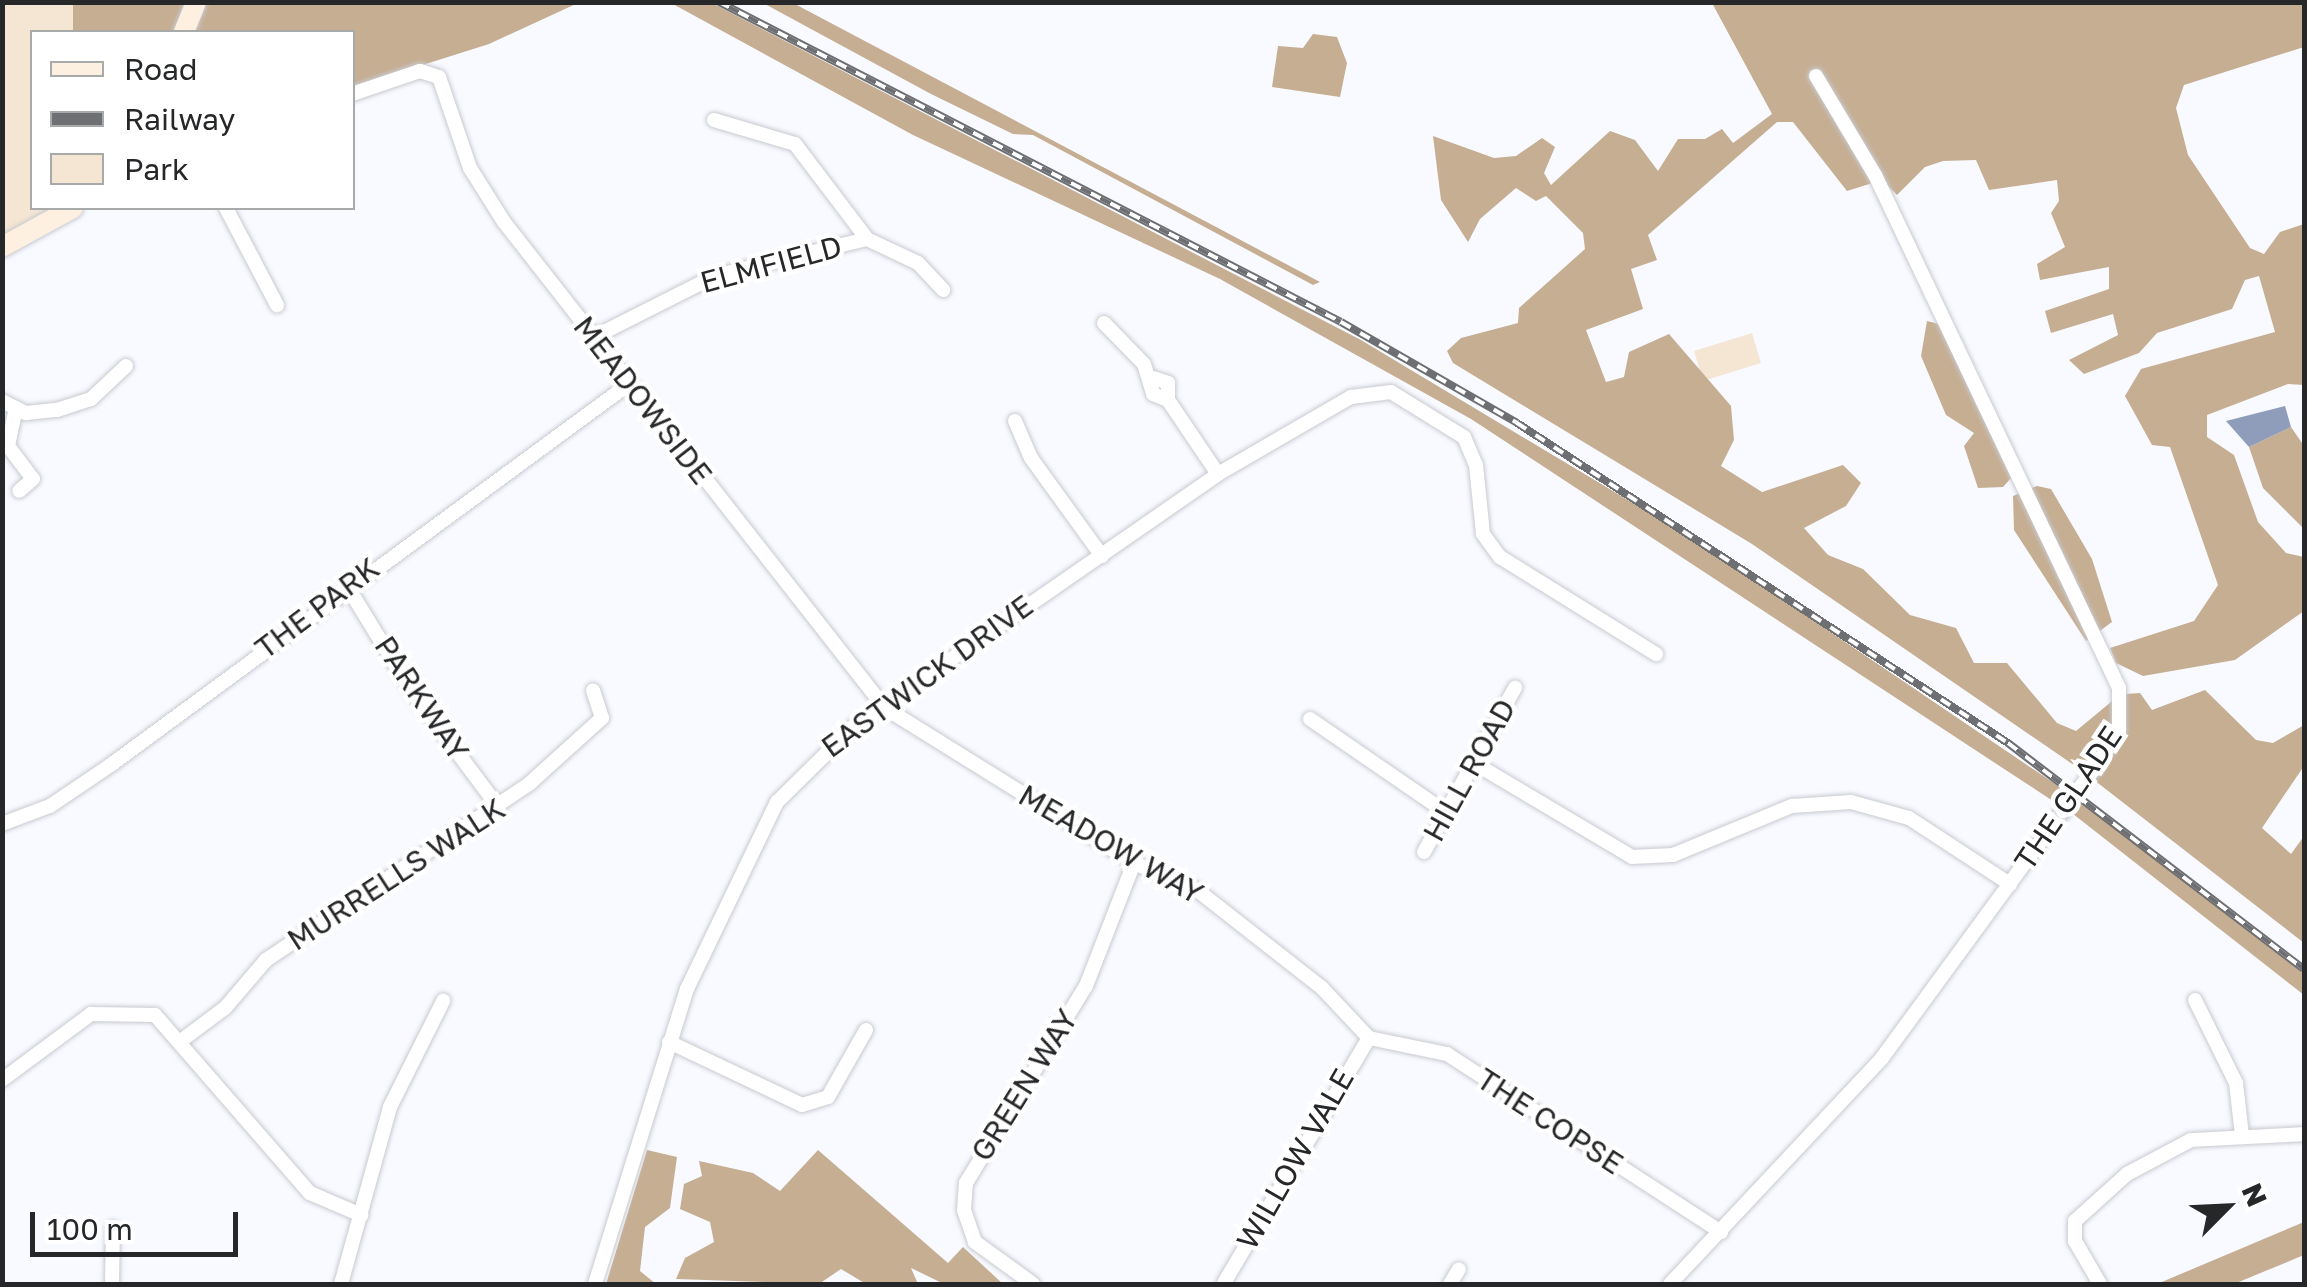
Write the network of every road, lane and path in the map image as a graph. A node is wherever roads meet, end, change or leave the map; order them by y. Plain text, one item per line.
1 (196, 2) edge
2 (185, 30) edge
3 (1816, 76) dead end
4 (355, 93) edge
5 (714, 120) dead end
6 (69, 210) edge
7 (227, 210) edge
8 (867, 239) junction
9 (2, 247) edge
10 (943, 290) dead end
11 (278, 305) dead end
12 (1104, 323) dead end
13 (594, 337) junction
14 (126, 366) dead end
15 (629, 384) junction
16 (9, 405) edge
17 (1015, 421) dead end
18 (1218, 474) junction
19 (19, 491) dead end
20 (1102, 556) junction
21 (347, 586) junction
22 (1656, 654) dead end
23 (1515, 688) dead end
24 (594, 690) dead end
25 (884, 708) junction
26 (1310, 718) dead end
27 (1474, 763) junction
28 (500, 808) junction
29 (1441, 809) junction
30 (2, 824) edge
31 (1424, 852) dead end
32 (1134, 863) junction
33 (2010, 884) junction
34 (443, 1000) dead end
35 (2195, 1000) dead end
36 (866, 1030) dead end
37 (1369, 1038) junction
38 (182, 1040) junction
39 (670, 1042) junction
40 (2, 1080) edge
41 (2304, 1134) edge
42 (2242, 1136) junction
43 (361, 1215) junction
44 (113, 1228) dead end
45 (1721, 1232) junction
46 (1459, 1269) dead end
47 (1224, 1283) edge
48 (112, 1284) edge
49 (341, 1284) edge
50 (595, 1284) edge
51 (1033, 1284) edge
52 (1450, 1284) edge
53 (1670, 1284) edge
54 (2100, 1284) edge

1 - 2 street
3 - 33 street, THE GLADE, bridge
4 - 13 street, MEADOWSIDE
5 - 8 street
6 - 9 street
7 - 11 street
8 - 10 street, ELMFIELD
8 - 13 street, ELMFIELD
12 - 18 street
13 - 15 street, MEADOWSIDE
14 - 16 street
15 - 21 street, THE PARK
15 - 25 street, MEADOWSIDE
16 - 19 street
17 - 20 street
18 - 20 street, EASTWICK DRIVE
18 - 22 street, EASTWICK DRIVE
20 - 25 street, EASTWICK DRIVE
21 - 28 street, PARKWAY
21 - 30 street, THE PARK
23 - 27 street, HILL ROAD
24 - 28 street, MURRELLS WALK
25 - 32 street, MEADOW WAY
25 - 39 street, EASTWICK DRIVE
26 - 29 street
27 - 29 street, HILL ROAD
27 - 33 street
28 - 38 street, MURRELLS WALK
29 - 31 street, HILL ROAD
32 - 37 street, MEADOW WAY
32 - 51 street, GREEN WAY
33 - 45 street, THE GLADE
34 - 43 street
35 - 42 street
36 - 39 street
37 - 45 street, THE COPSE
37 - 47 street, WILLOW VALE
38 - 40 street
38 - 43 street
39 - 50 street, EASTWICK DRIVE
41 - 42 street
42 - 54 street
43 - 49 street
44 - 48 street
45 - 53 street, THE GLADE
46 - 52 street

